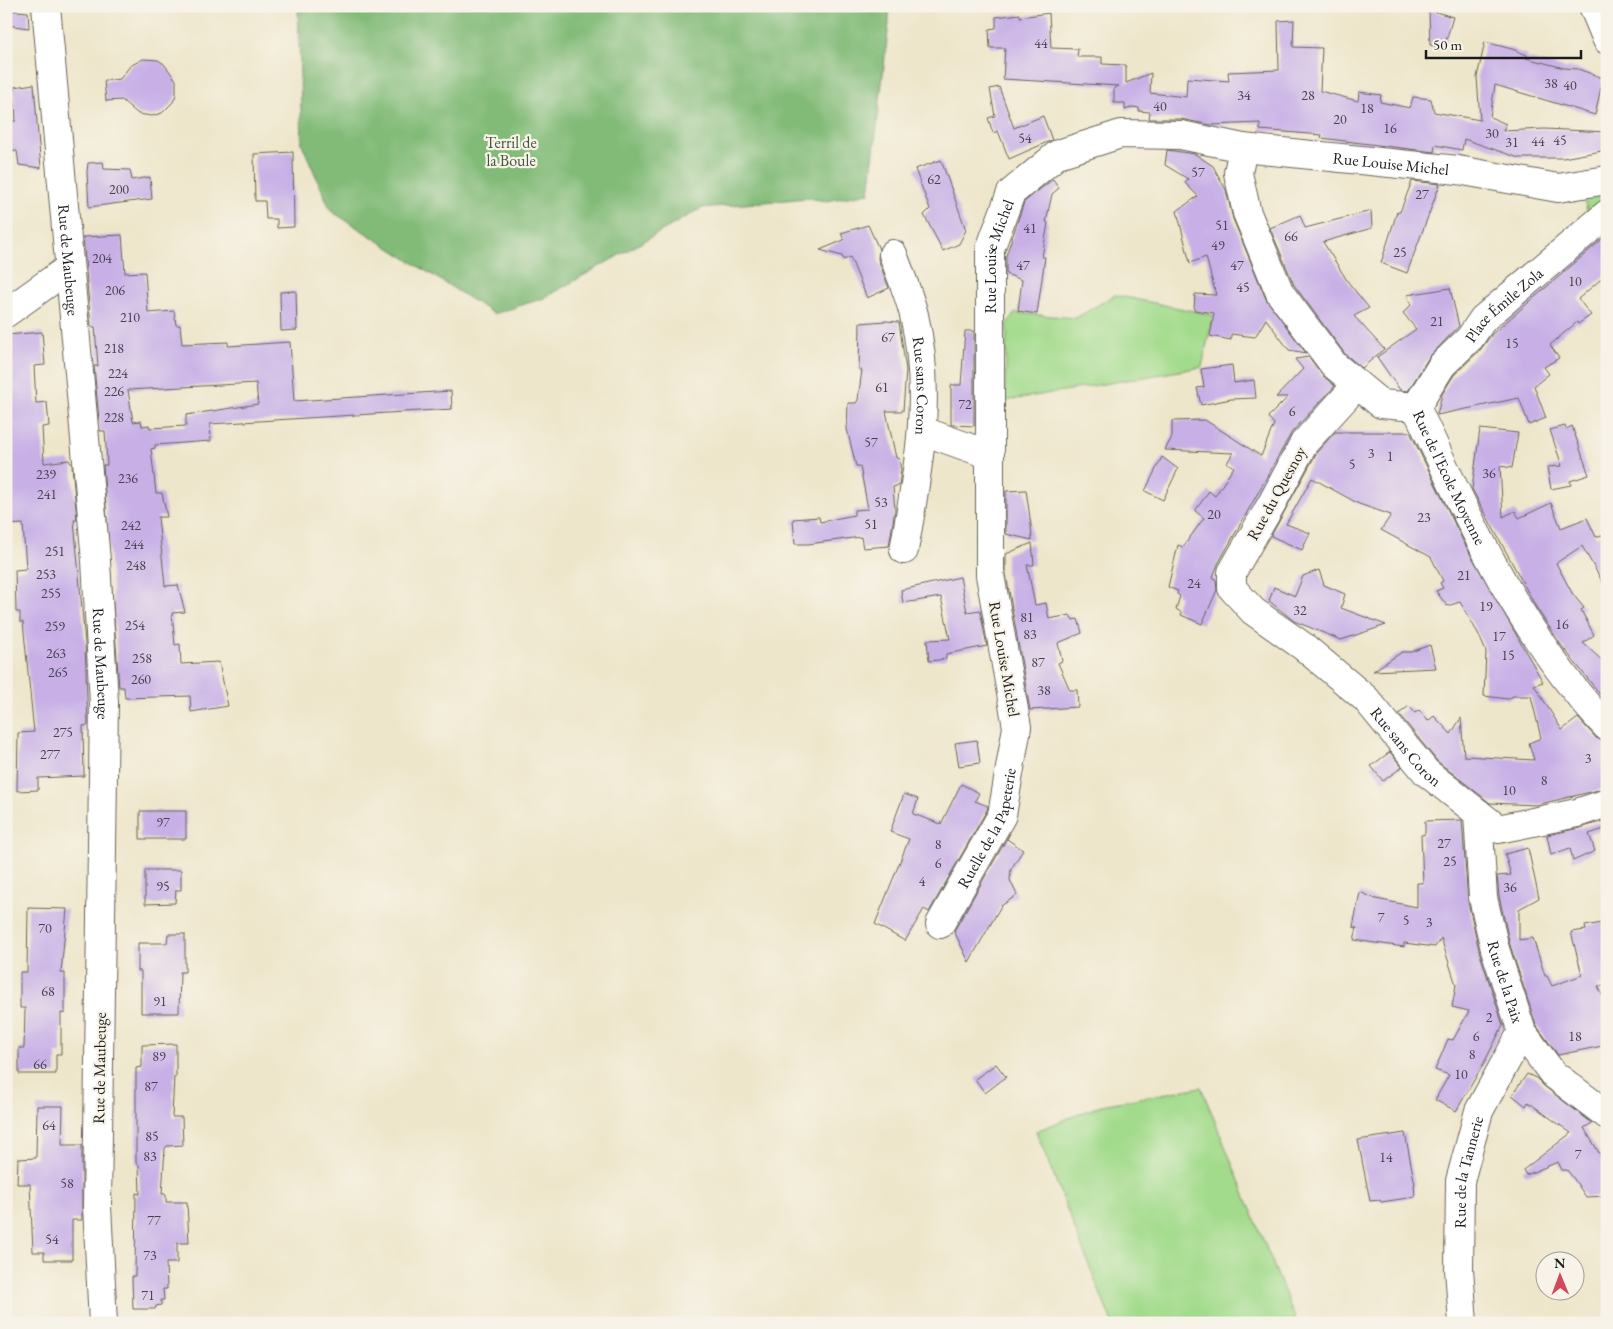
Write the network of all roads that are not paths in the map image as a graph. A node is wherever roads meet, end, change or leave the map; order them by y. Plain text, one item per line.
1 (46, 6) edge
2 (1593, 6) edge
3 (1607, 40) edge
4 (1244, 148) junction
5 (1607, 180) edge
6 (1607, 214) edge
7 (893, 254) dead end
8 (69, 268) junction
9 (6, 313) edge
10 (1357, 385) junction
11 (1416, 407) junction
12 (923, 431) junction
13 (990, 455) junction
14 (904, 550) dead end
15 (1232, 588) joint
16 (1017, 726) joint
17 (1607, 727) edge
18 (1607, 803) edge
19 (1478, 813) junction
20 (940, 924) dead end
21 (1522, 1032) junction
22 (1607, 1115) edge
23 (103, 1323) edge
24 (1463, 1323) edge

1 - 8 street, Rue de Maubeuge
2 - 3 street
4 - 5 street, Rue Louise Michel
4 - 10 street, Rue de l'Ecole Moyenne
4 - 13 street, Rue Louise Michel
6 - 11 street, Place Émile Zola
7 - 12 street, Rue sans Coron
8 - 9 street
8 - 23 street, Rue de Maubeuge
10 - 11 street, Rue de l'Ecole Moyenne
10 - 15 street, Rue du Quesnoy
11 - 17 street, Rue de l'Ecole Moyenne
12 - 13 street
12 - 14 street, Rue sans Coron
13 - 16 street, Rue Louise Michel
15 - 19 street, Rue sans Coron
16 - 20 street, Ruelle de la Papeterie
18 - 19 street, Rue sans Coron
19 - 21 street, Rue de la Paix
21 - 22 street, Rue de la Paix
21 - 24 street, Rue de la Tannerie

